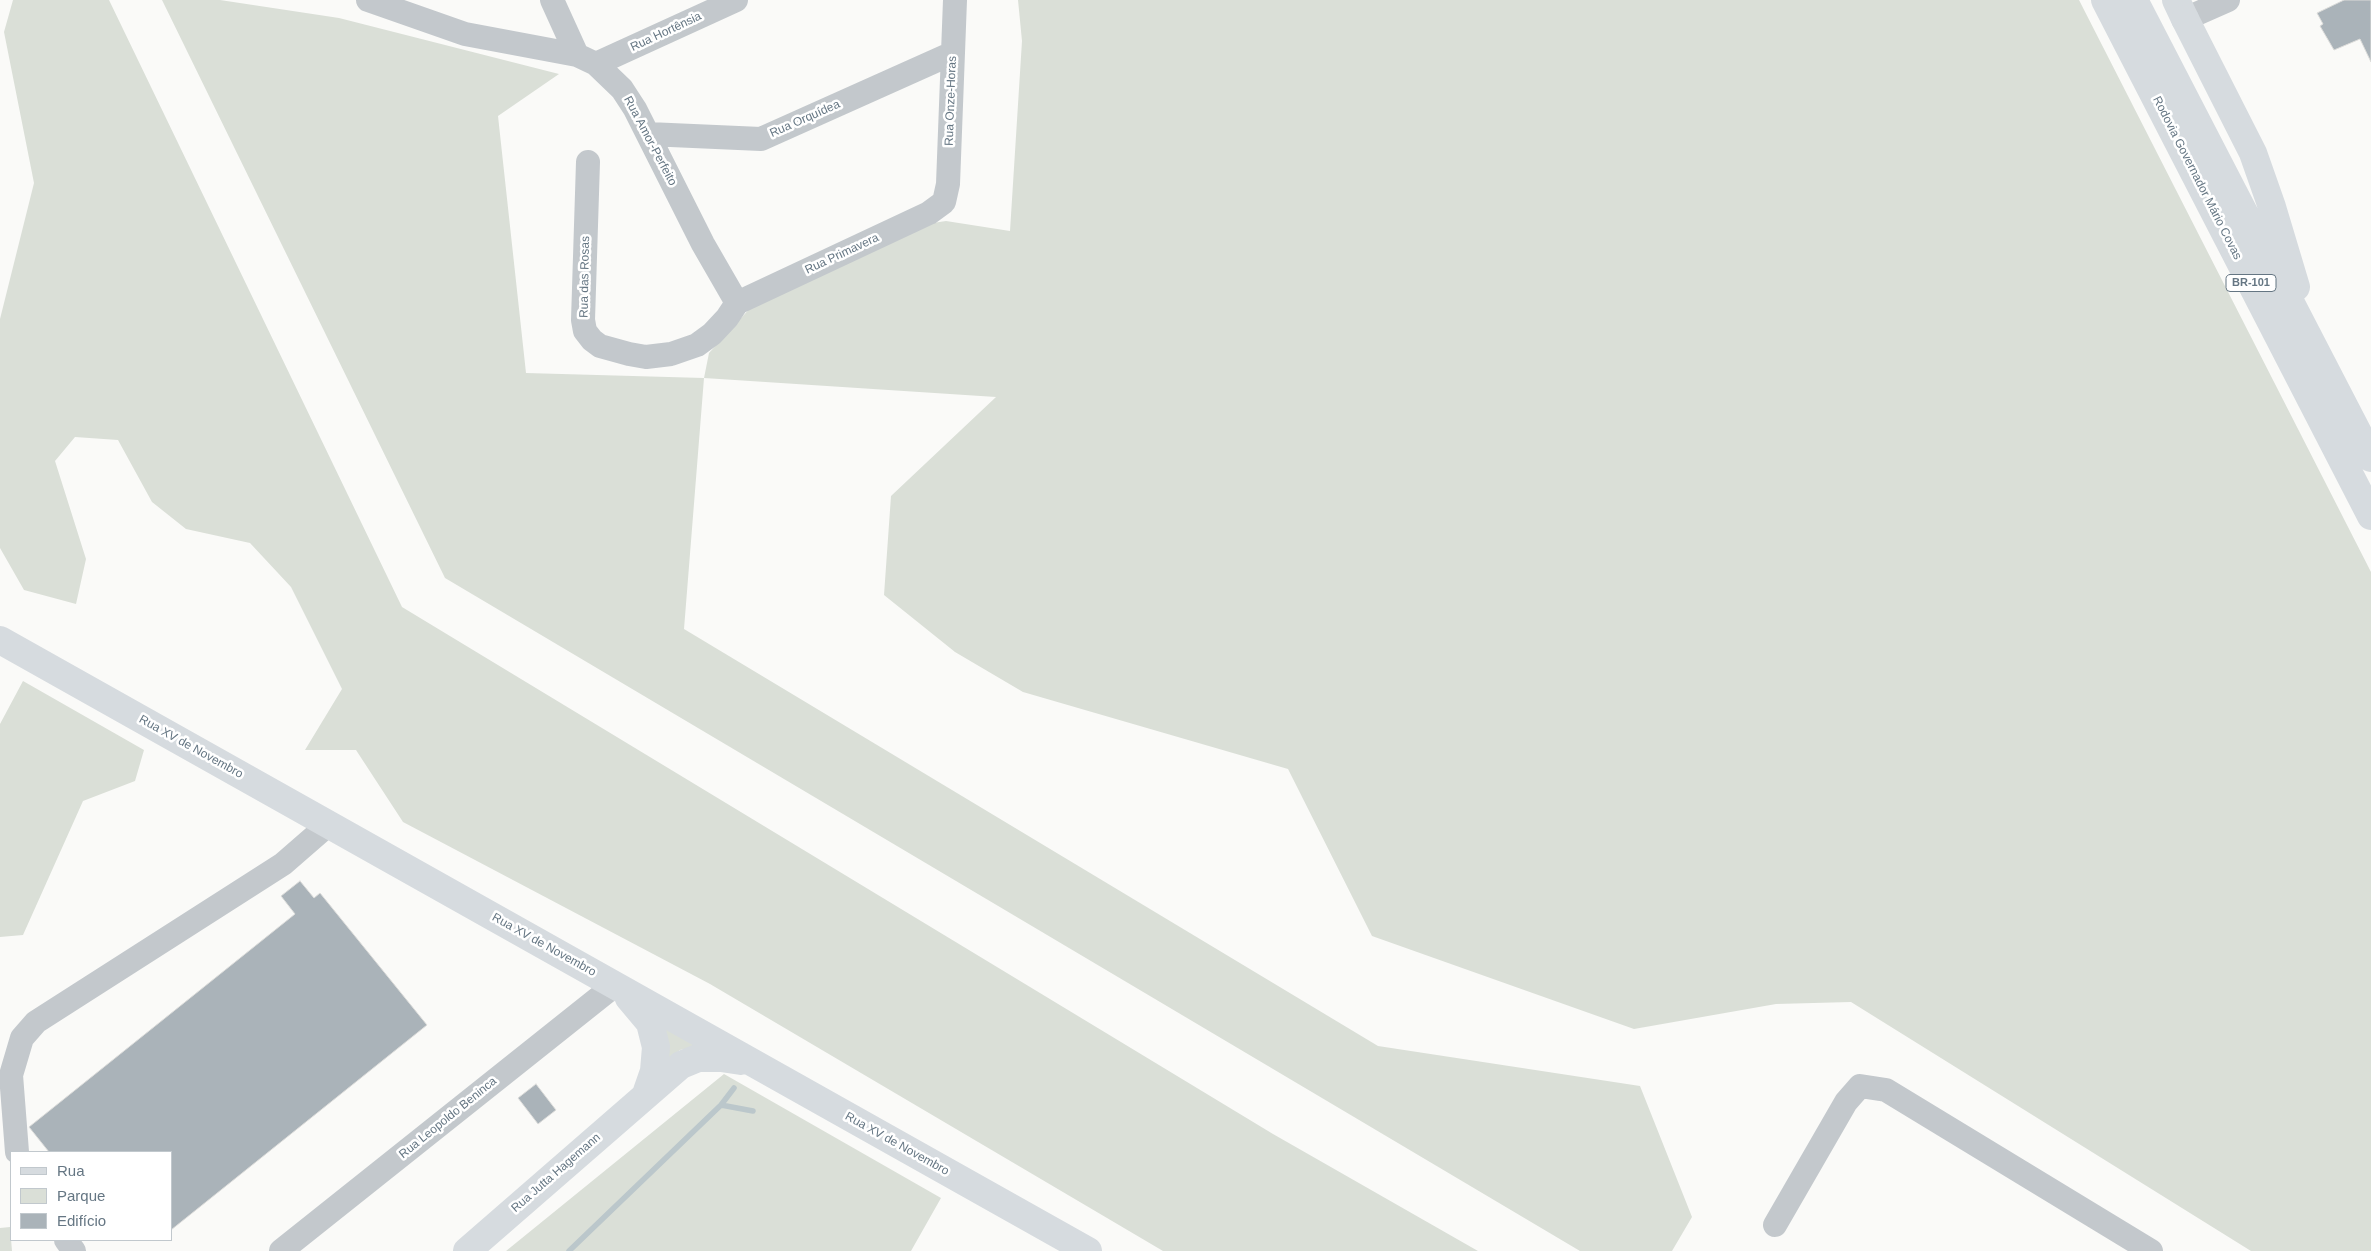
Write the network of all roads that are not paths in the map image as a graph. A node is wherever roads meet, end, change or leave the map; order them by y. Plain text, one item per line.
1 (368, 0) edge
2 (552, 0) edge
3 (736, 0) edge
4 (955, 0) edge
5 (2105, 0) edge
6 (2134, 0) edge
7 (2228, 0) edge
8 (404, 7) edge
9 (2181, 9) edge
10 (953, 53) junction
11 (586, 60) junction
12 (648, 134) junction
13 (588, 162) dead end
14 (944, 202) joint
15 (737, 303) junction
16 (2315, 351) junction
17 (2371, 458) edge
18 (2371, 516) edge
19 (0, 640) edge
20 (329, 824) junction
21 (615, 985) junction
22 (750, 1063) junction
23 (646, 1094) junction
24 (17, 1151) edge
25 (1775, 1225) dead end
26 (281, 1251) edge
27 (466, 1251) edge
28 (1088, 1251) edge
29 (2151, 1251) edge

1 - 8 street
2 - 11 street
3 - 11 street, Rua Hortênsia
4 - 10 street, Rua Onze-Horas
5 - 18 main road, Rodovia Governador Mário Covas / BR-101
6 - 16 main road, Rodovia Governador Mário Covas / BR-101
7 - 9 street
8 - 11 street
9 - 16 main road
10 - 12 street, Rua Orquídea
10 - 14 street, Rua Onze-Horas
11 - 12 street, Rua Amor-Perfeito
12 - 15 street, Rua Amor-Perfeito
13 - 15 street, Rua das Rosas
14 - 15 street, Rua Primavera
16 - 17 main road, Rodovia Governador Mário Covas / BR-101
19 - 20 main road, Rua XV de Novembro
20 - 21 main road, Rua XV de Novembro
20 - 24 street
21 - 22 main road, Rua XV de Novembro
21 - 23 main road
21 - 26 street, Rua Leopoldo Beninca
22 - 23 main road, Rua Jutta Hagemann
22 - 28 main road, Rua XV de Novembro
23 - 27 main road, Rua Jutta Hagemann
25 - 29 street

